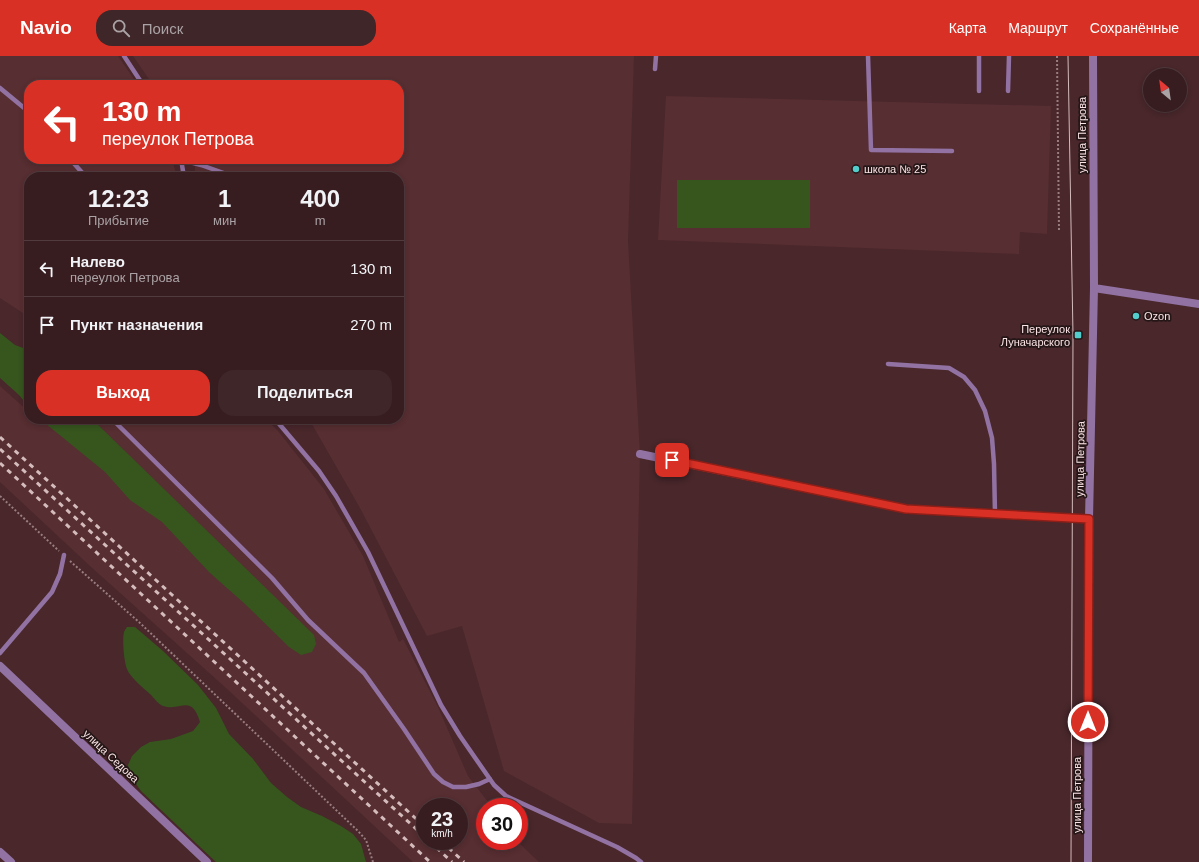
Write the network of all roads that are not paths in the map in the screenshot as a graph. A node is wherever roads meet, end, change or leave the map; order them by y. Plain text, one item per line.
1 (124, 56) edge
2 (656, 56) edge
3 (868, 56) edge
4 (979, 56) edge
5 (1009, 56) edge
6 (1093, 56) edge
7 (655, 69) dead end
8 (139, 80) edge
9 (0, 88) edge
10 (980, 91) dead end
11 (1008, 91) dead end
12 (24, 108) edge
13 (952, 151) dead end
14 (74, 164) edge
15 (197, 164) edge
16 (82, 172) edge
17 (221, 172) edge
18 (1094, 288) junction
19 (1199, 304) edge
20 (888, 364) dead end
21 (117, 424) edge
22 (279, 424) edge
23 (640, 454) dead end
24 (995, 514) junction
25 (1089, 519) junction
26 (64, 555) road end
27 (0, 653) edge
28 (0, 666) edge
29 (490, 779) junction
30 (0, 852) edge
31 (10, 862) edge
32 (207, 862) edge
33 (641, 862) edge
34 (1088, 862) edge

1 - 8 lane
2 - 7 lane
3 - 13 lane
4 - 10 lane
5 - 11 lane
6 - 18 street, улица Петрова
9 - 12 lane
14 - 16 lane
15 - 17 lane
18 - 19 street
18 - 25 street, улица Петрова
20 - 24 lane
21 - 29 lane
22 - 29 lane
23 - 24 street
24 - 25 street
25 - 34 street, улица Петрова
26 - 27 lane
28 - 32 street, улица Седова
29 - 33 lane
30 - 31 street

